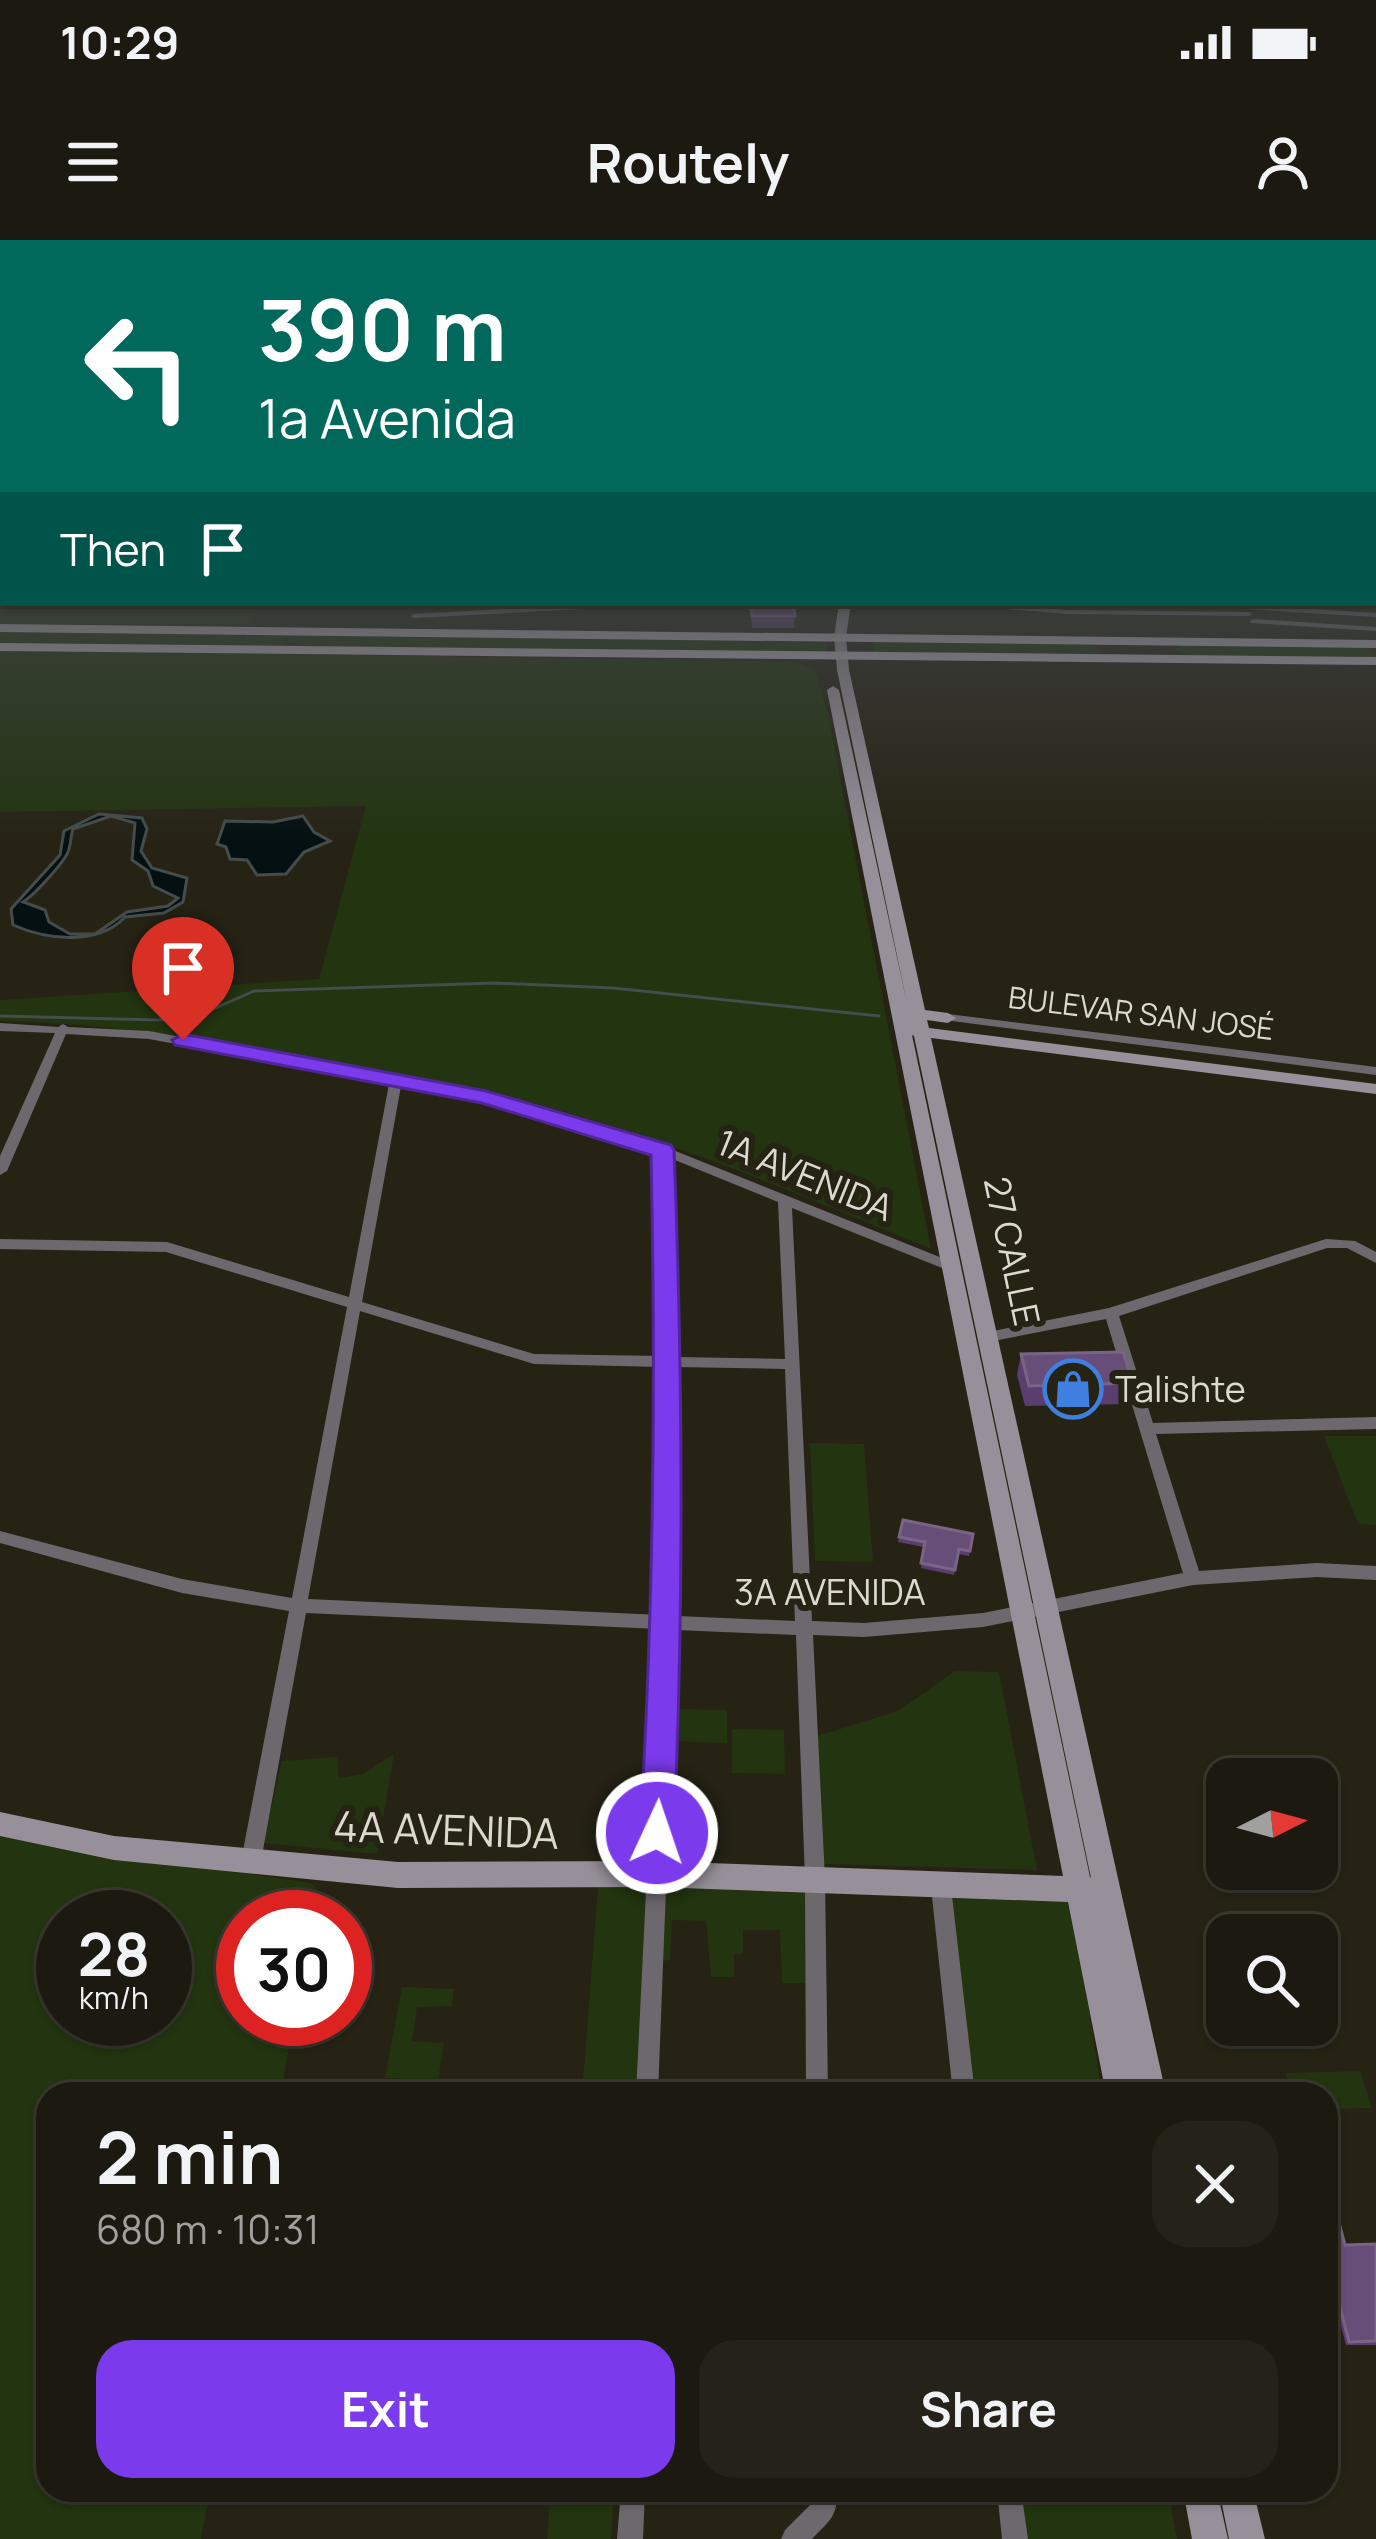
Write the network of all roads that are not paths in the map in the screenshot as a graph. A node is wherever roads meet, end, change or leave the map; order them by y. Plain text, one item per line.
1 (175, 630) edge
2 (834, 630) edge
3 (838, 630) edge
4 (1067, 630) edge
5 (1261, 630) edge
6 (230, 631) junction
7 (307, 631) junction
8 (406, 632) joint
9 (1369, 639) edge
10 (1067, 640) junction
11 (1097, 640) junction
12 (1168, 641) junction
13 (1269, 642) junction
14 (0, 647) edge
15 (834, 647) junction
16 (220, 649) junction
17 (303, 650) junction
18 (1102, 658) junction
19 (1176, 659) junction
20 (1376, 661) edge
21 (949, 1018) joint
22 (911, 1021) junction
23 (0, 1027) edge
24 (63, 1028) junction
25 (1376, 1071) edge
26 (396, 1081) junction
27 (1376, 1089) edge
28 (663, 1150) junction
29 (0, 1172) edge
30 (785, 1199) junction
31 (0, 1244) edge
32 (1376, 1258) edge
33 (952, 1267) junction
34 (357, 1304) junction
35 (1111, 1313) junction
36 (988, 1337) junction
37 (669, 1363) junction
38 (792, 1364) junction
39 (1376, 1423) edge
40 (1149, 1429) junction
41 (0, 1537) edge
42 (1376, 1573) edge
43 (1193, 1578) junction
44 (300, 1606) junction
45 (1048, 1608) junction
46 (1024, 1613) junction
47 (668, 1624) junction
48 (801, 1628) junction
49 (0, 1824) edge
50 (251, 1861) junction
51 (655, 1874) junction
52 (815, 1879) junction
53 (941, 1887) junction
54 (1095, 1890) junction
55 (647, 2082) edge
56 (817, 2082) edge
57 (963, 2082) edge
58 (1119, 2082) edge
59 (1148, 2082) edge
60 (633, 2502) edge
61 (825, 2502) edge
62 (1010, 2502) edge
63 (1202, 2502) edge
64 (1239, 2502) edge
65 (631, 2539) edge
66 (794, 2539) edge
67 (1015, 2539) edge
68 (1210, 2539) edge
69 (1247, 2539) edge

1 - 6 main road
2 - 15 main road
3 - 15 main road
4 - 10 street
5 - 13 street
6 - 7 main road
6 - 16 main road
7 - 8 main road
7 - 17 main road
8 - 15 main road
9 - 13 main road
10 - 11 main road
10 - 15 main road
11 - 12 main road
11 - 18 main road
12 - 13 main road
12 - 19 main road
14 - 16 main road
15 - 17 main road
15 - 18 main road
15 - 22 main road, 27 CALLE
16 - 17 main road
18 - 19 main road
19 - 20 main road
21 - 22 main road, BULEVAR SAN JOSÉ
21 - 25 street, BULEVAR SAN JOSÉ
22 - 27 main road, BULEVAR SAN JOSÉ
22 - 33 main road, 27 CALLE
22 - 36 main road, 27 CALLE
23 - 24 street, 1A AVENIDA
24 - 26 street, 1A AVENIDA
24 - 29 street
26 - 28 street, 1A AVENIDA
26 - 34 street
28 - 30 street, 1A AVENIDA
28 - 37 street
30 - 33 street, 1A AVENIDA
30 - 38 street
31 - 34 street
32 - 35 street
33 - 46 main road, 27 CALLE
34 - 37 street
34 - 44 street
35 - 36 street
35 - 40 street
36 - 45 main road, 27 CALLE
37 - 38 street
37 - 47 street
38 - 48 street
39 - 40 street
40 - 43 street
41 - 44 street, 3A AVENIDA
42 - 43 street, 3A AVENIDA
43 - 45 street, 3A AVENIDA
44 - 47 street, 3A AVENIDA
44 - 50 street
45 - 46 street, 3A AVENIDA
45 - 54 main road, 27 CALLE
46 - 48 street, 3A AVENIDA
46 - 54 main road, 27 CALLE
47 - 48 street, 3A AVENIDA
47 - 51 street
48 - 52 street
49 - 50 main road, 4A AVENIDA
50 - 51 main road, 4A AVENIDA
51 - 52 main road, 4A AVENIDA
51 - 55 street
52 - 53 main road, 4A AVENIDA
52 - 56 street
53 - 54 main road, 4A AVENIDA
53 - 57 street
54 - 58 main road, 27 CALLE
54 - 59 main road, 27 CALLE
60 - 65 street
61 - 66 street
62 - 67 street
63 - 68 main road
64 - 69 main road

